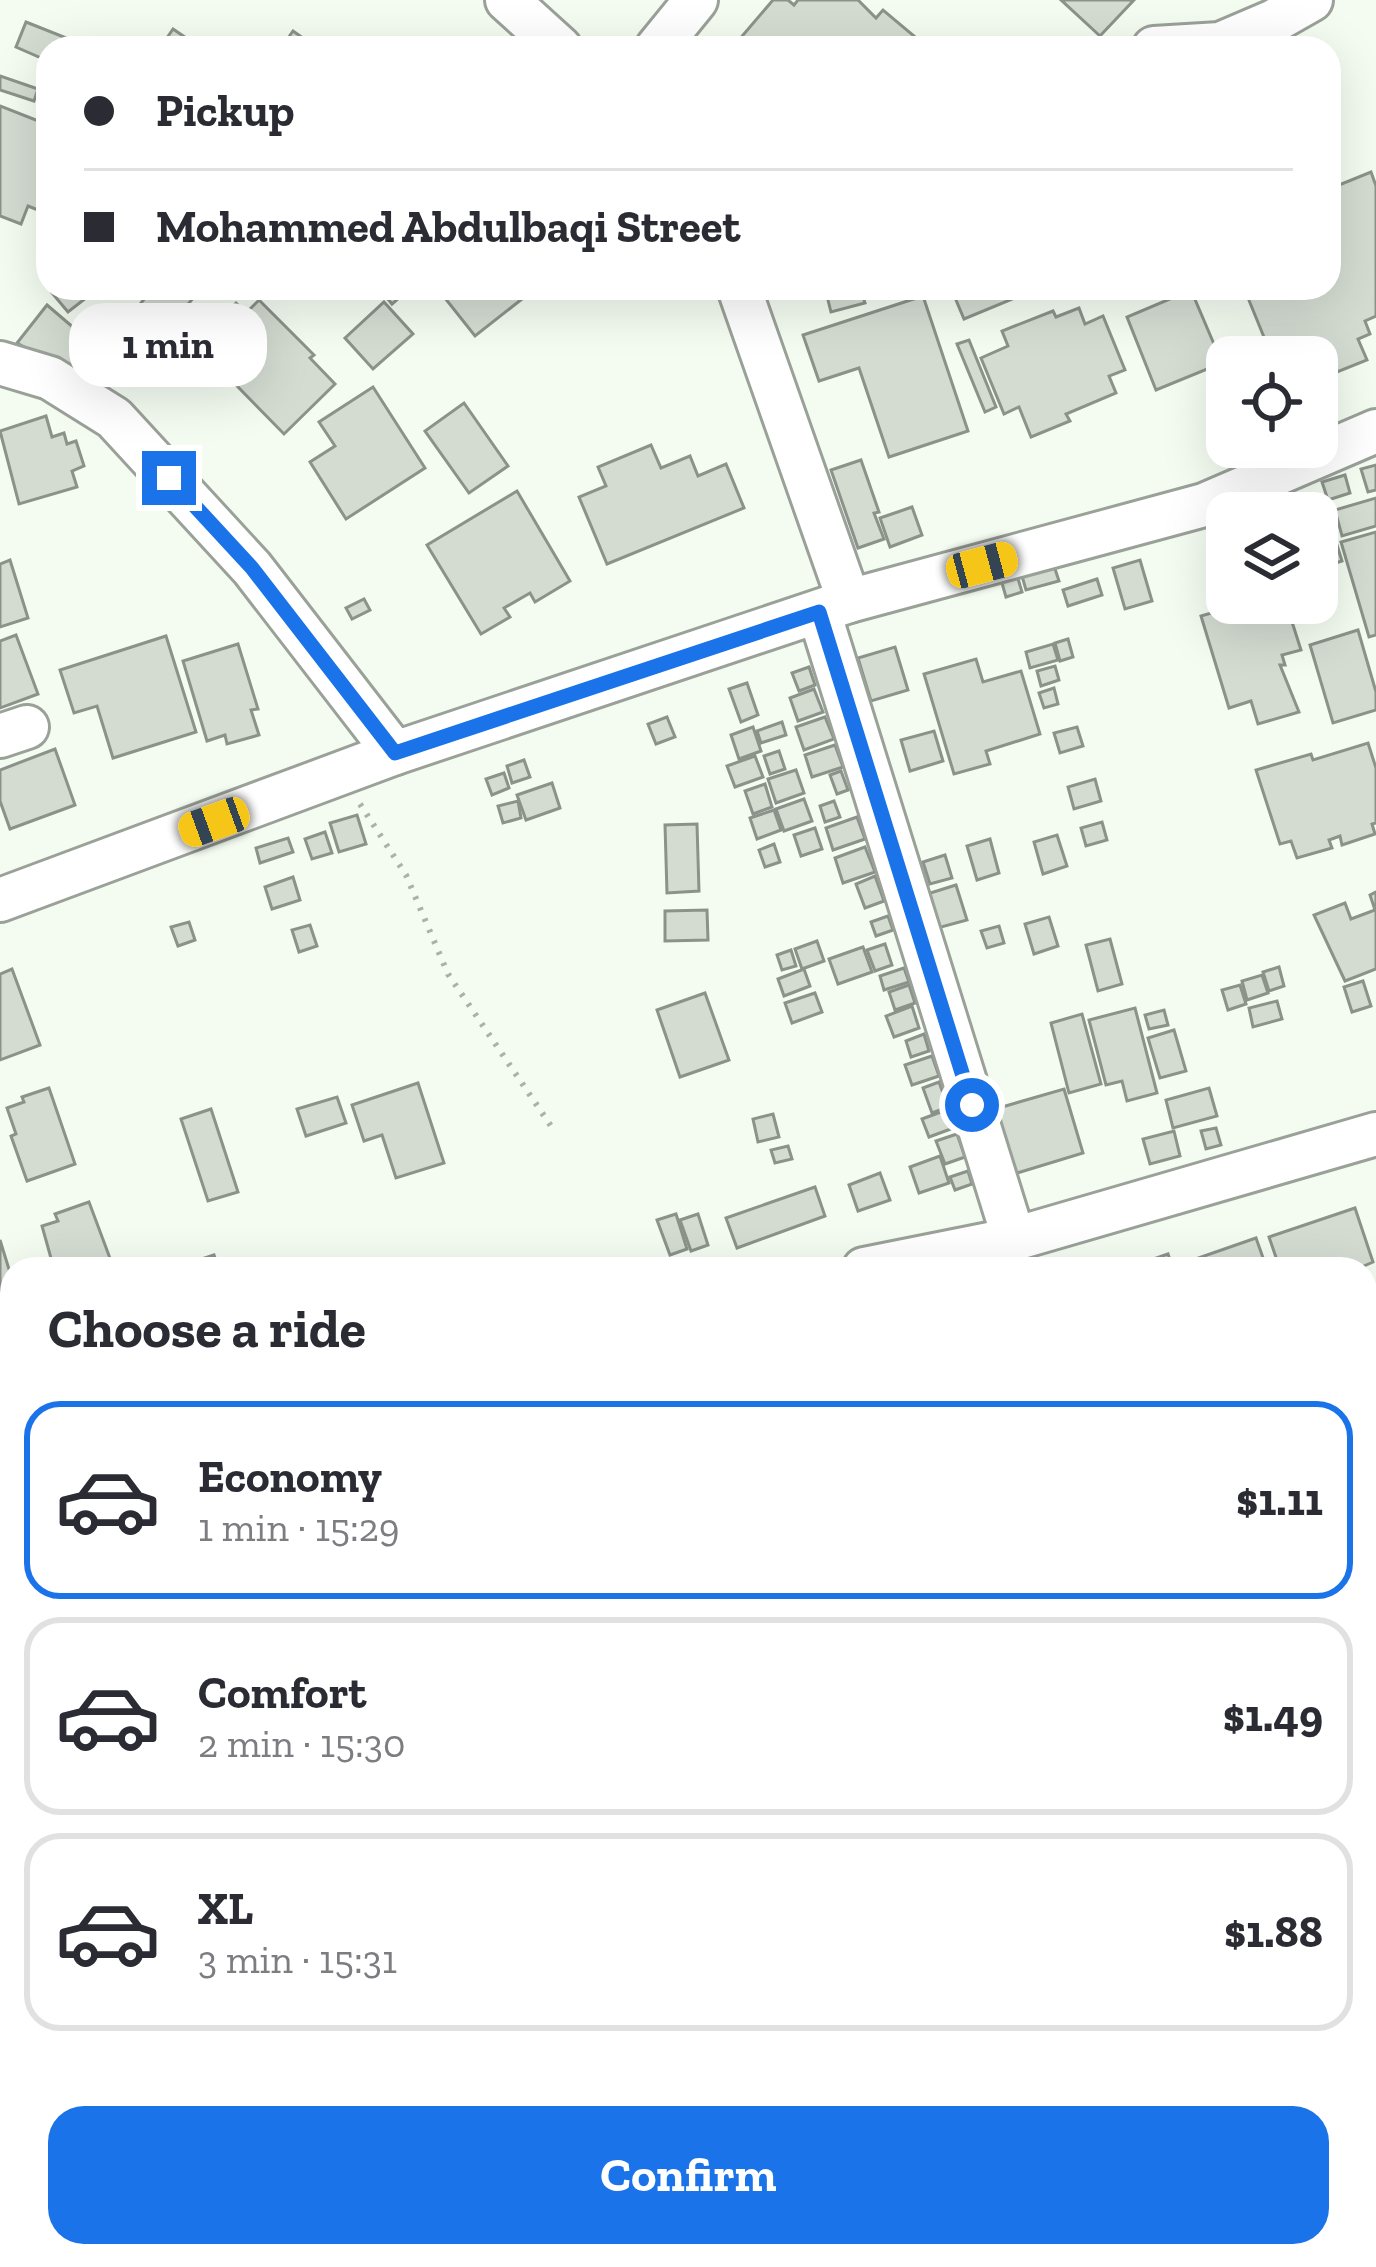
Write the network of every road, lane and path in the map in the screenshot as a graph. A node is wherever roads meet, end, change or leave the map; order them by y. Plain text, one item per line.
1 (507, 0) edge
2 (696, 0) edge
3 (1311, 0) edge
4 (547, 36) edge
5 (667, 36) edge
6 (1239, 36) edge
7 (743, 300) edge
8 (0, 363) edge
9 (1376, 431) edge
10 (834, 606) junction
11 (395, 753) junction
12 (342, 775) junction
13 (0, 900) edge
14 (555, 1132) dead end
15 (1376, 1134) edge
16 (1014, 1239) junction
17 (924, 1257) edge

1 - 4 street
2 - 5 street
3 - 6 street
7 - 10 street
8 - 11 street
9 - 10 street
10 - 11 street
10 - 16 street
11 - 12 street
12 - 13 street
12 - 14 path
15 - 16 street
16 - 17 street

